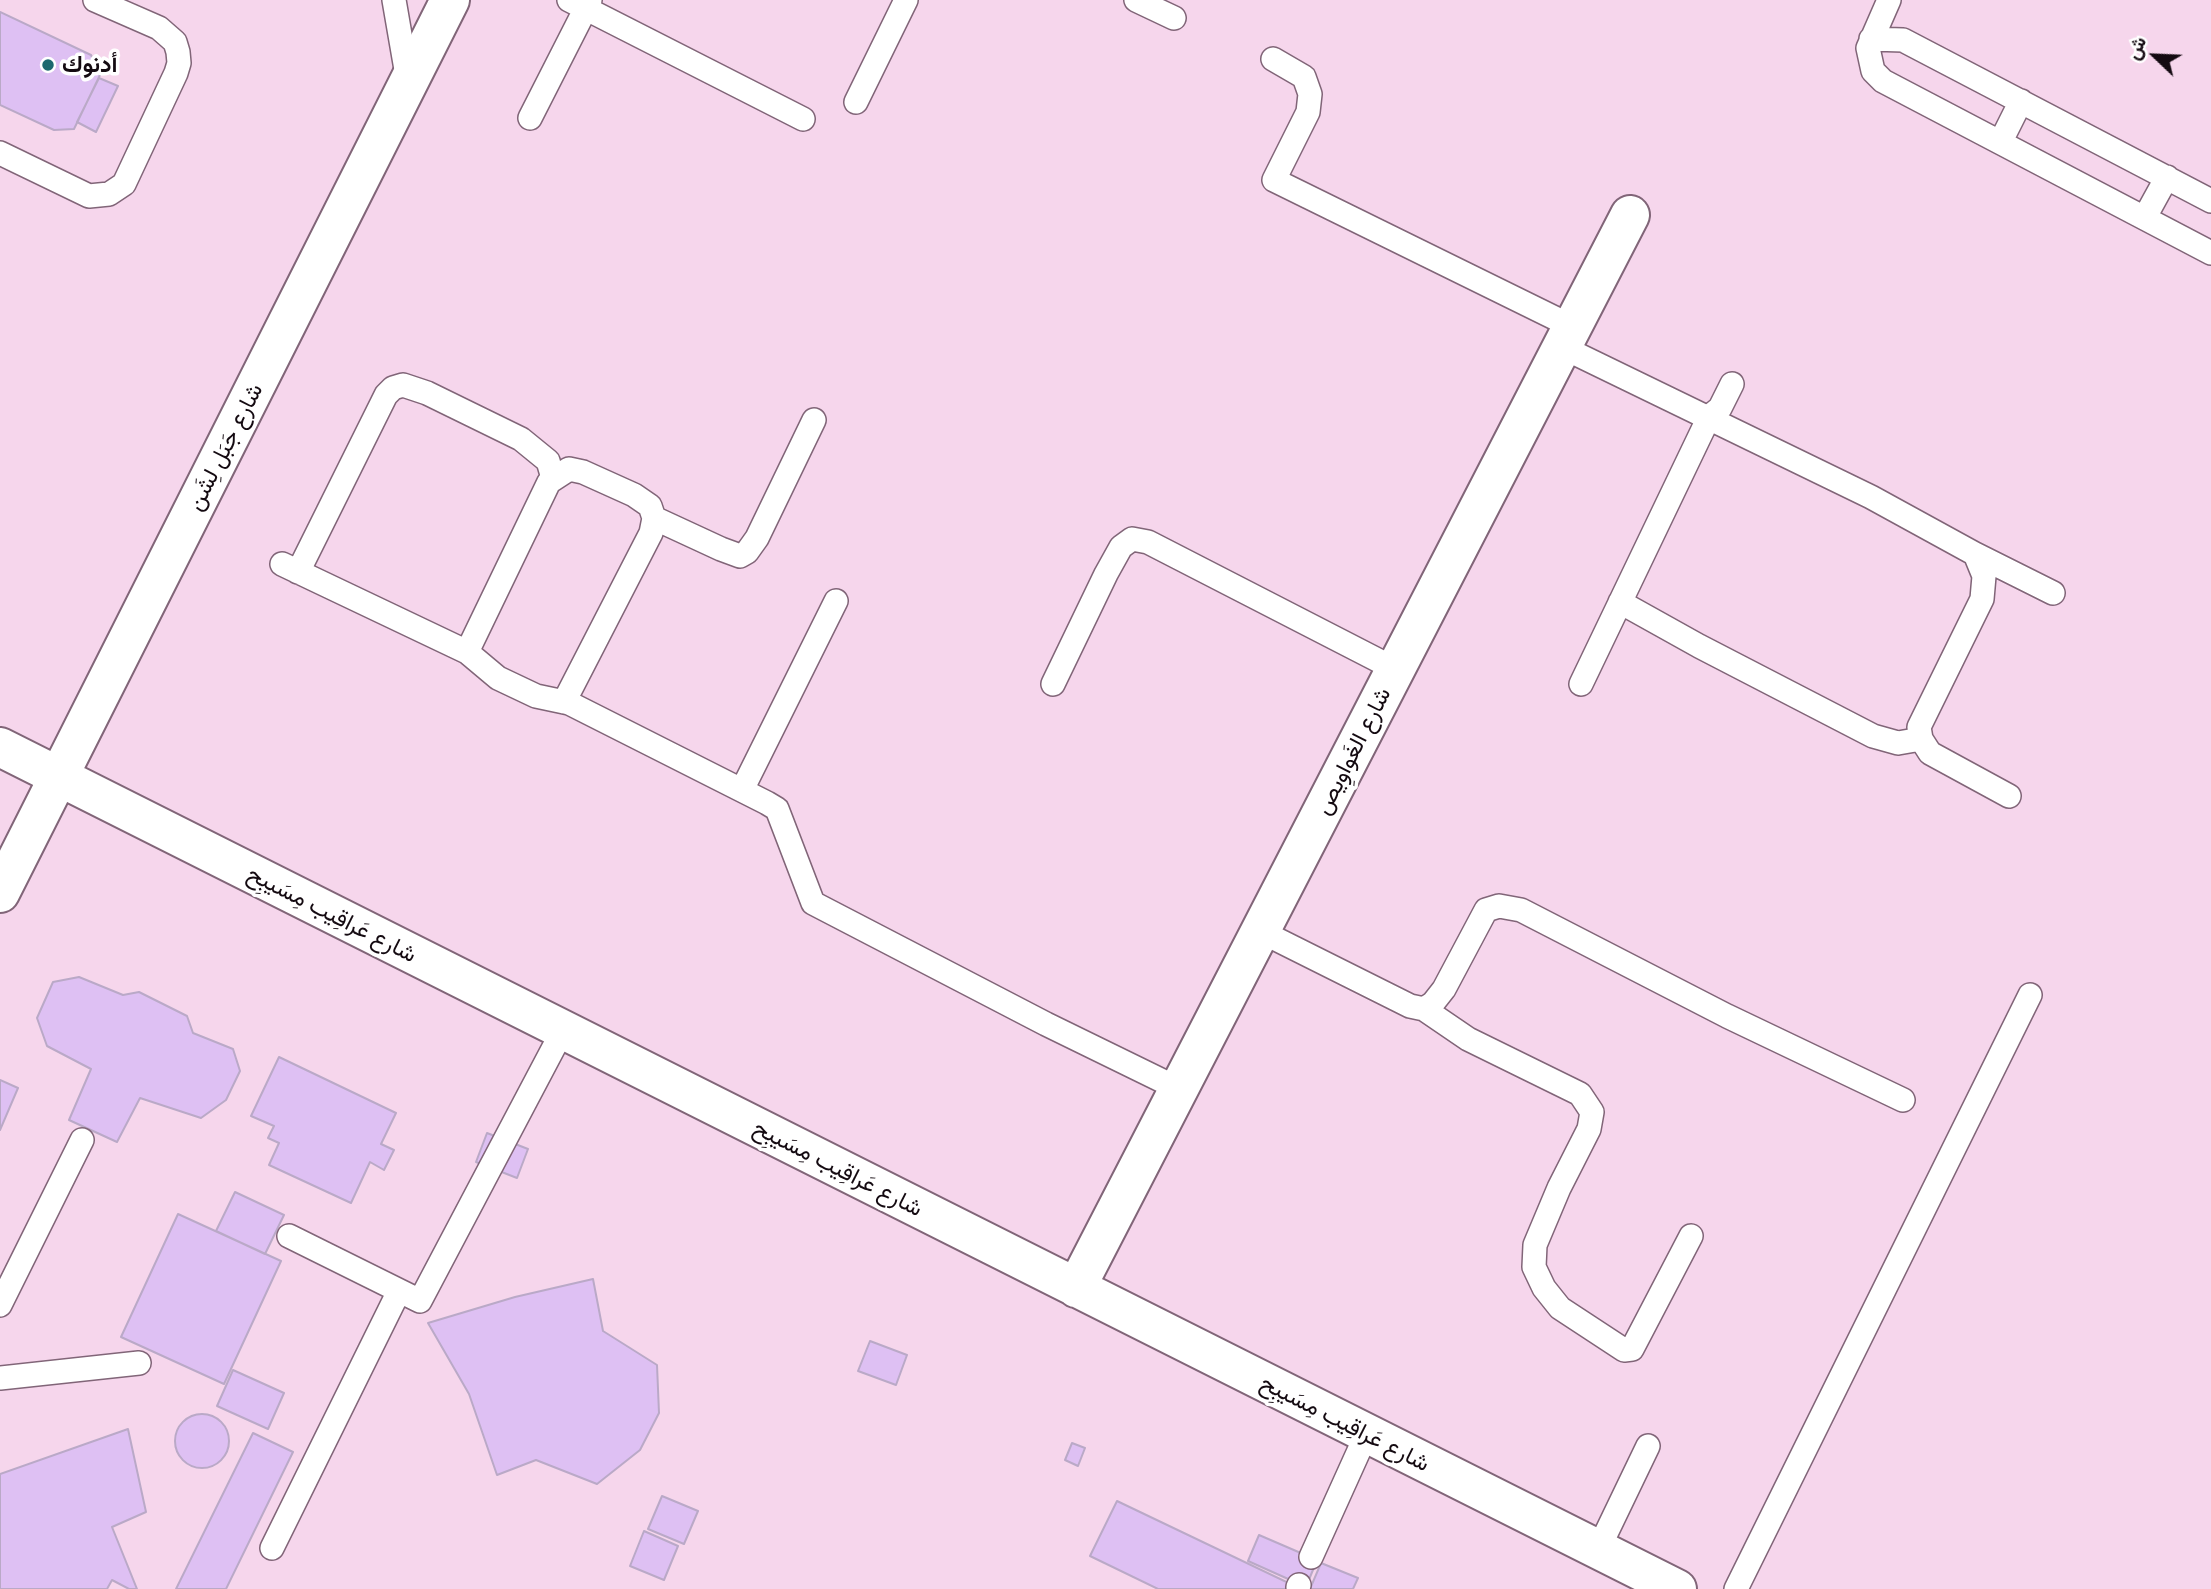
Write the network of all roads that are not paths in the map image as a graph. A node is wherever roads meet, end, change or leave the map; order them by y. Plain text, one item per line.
1 (95, 0) edge
2 (394, 0) edge
3 (450, 0) edge
4 (906, 0) edge
5 (1136, 0) edge
6 (1889, 0) edge
7 (582, 3) edge
8 (1174, 18) dead end
9 (1871, 39) junction
10 (1273, 59) dead end
11 (409, 84) junction
12 (2021, 101) junction
13 (856, 102) dead end
14 (530, 118) dead end
15 (803, 119) dead end
16 (2001, 141) junction
17 (0, 153) edge
18 (2167, 177) junction
19 (2211, 201) edge
20 (1630, 215) dead end
21 (2145, 218) junction
22 (2211, 253) edge
23 (1567, 337) junction
24 (1732, 384) dead end
25 (1709, 418) junction
26 (814, 420) dead end
27 (553, 478) junction
28 (654, 518) junction
29 (1975, 554) junction
30 (2053, 593) dead end
31 (836, 601) dead end
32 (1620, 602) junction
33 (467, 652) junction
34 (1395, 669) junction
35 (1053, 684) dead end
36 (1581, 684) dead end
37 (564, 702) junction
38 (1921, 739) junction
39 (0, 747) edge
40 (59, 777) junction
41 (742, 790) junction
42 (2009, 796) dead end
43 (0, 893) edge
44 (1260, 931) junction
45 (2030, 995) dead end
46 (1424, 1009) junction
47 (563, 1030) junction
48 (1179, 1089) junction
49 (1903, 1100) dead end
50 (82, 1140) dead end
51 (289, 1236) dead end
52 (1691, 1236) dead end
53 (1076, 1288) junction
54 (399, 1291) junction
55 (0, 1305) edge
56 (139, 1363) dead end
57 (0, 1378) edge
58 (1367, 1433) junction
59 (1648, 1446) dead end
60 (272, 1548) dead end
61 (1598, 1550) junction
62 (1311, 1557) dead end
63 (1677, 1589) edge
64 (1736, 1589) edge

1 - 17 lane
2 - 11 lane
3 - 11 street, شارع جَبَل لِشَن
4 - 13 lane
5 - 8 lane
6 - 9 lane
7 - 14 lane
7 - 15 lane
9 - 12 lane
9 - 16 lane
10 - 23 lane
11 - 40 street, شارع جَبَل لِشَن
12 - 16 lane
12 - 18 lane
16 - 21 lane
18 - 19 lane
18 - 21 lane
20 - 23 street, شارع الغَواوِيص
21 - 22 lane
23 - 25 lane
23 - 34 street, شارع الغَواوِيص
24 - 25 lane
25 - 29 lane
25 - 32 lane
26 - 28 lane
27 - 28 lane
27 - 33 lane
27 - 33 lane
28 - 37 lane
29 - 30 lane
29 - 38 lane
31 - 41 lane
32 - 36 lane
32 - 38 lane
33 - 37 lane
34 - 35 lane
34 - 44 street, شارع الغَواوِيص
37 - 41 lane
38 - 42 lane
39 - 40 street, شارع عَراقِيب مِسَيبِح
40 - 43 street, شارع جَبَل لِشَن
40 - 47 street, شارع عَراقِيب مِسَيبِح
41 - 48 lane
44 - 46 lane
44 - 48 street, شارع الغَواوِيص
45 - 64 lane
46 - 49 lane
46 - 52 lane
47 - 53 street, شارع عَراقِيب مِسَيبِح
47 - 54 lane
48 - 53 street, شارع الغَواوِيص
50 - 55 lane
51 - 54 lane
53 - 58 street, شارع عَراقِيب مِسَيبِح
54 - 60 lane
56 - 57 lane
58 - 61 street, شارع عَراقِيب مِسَيبِح
58 - 62 lane
59 - 61 lane
61 - 63 street, شارع عَراقِيب مِسَيبِح

